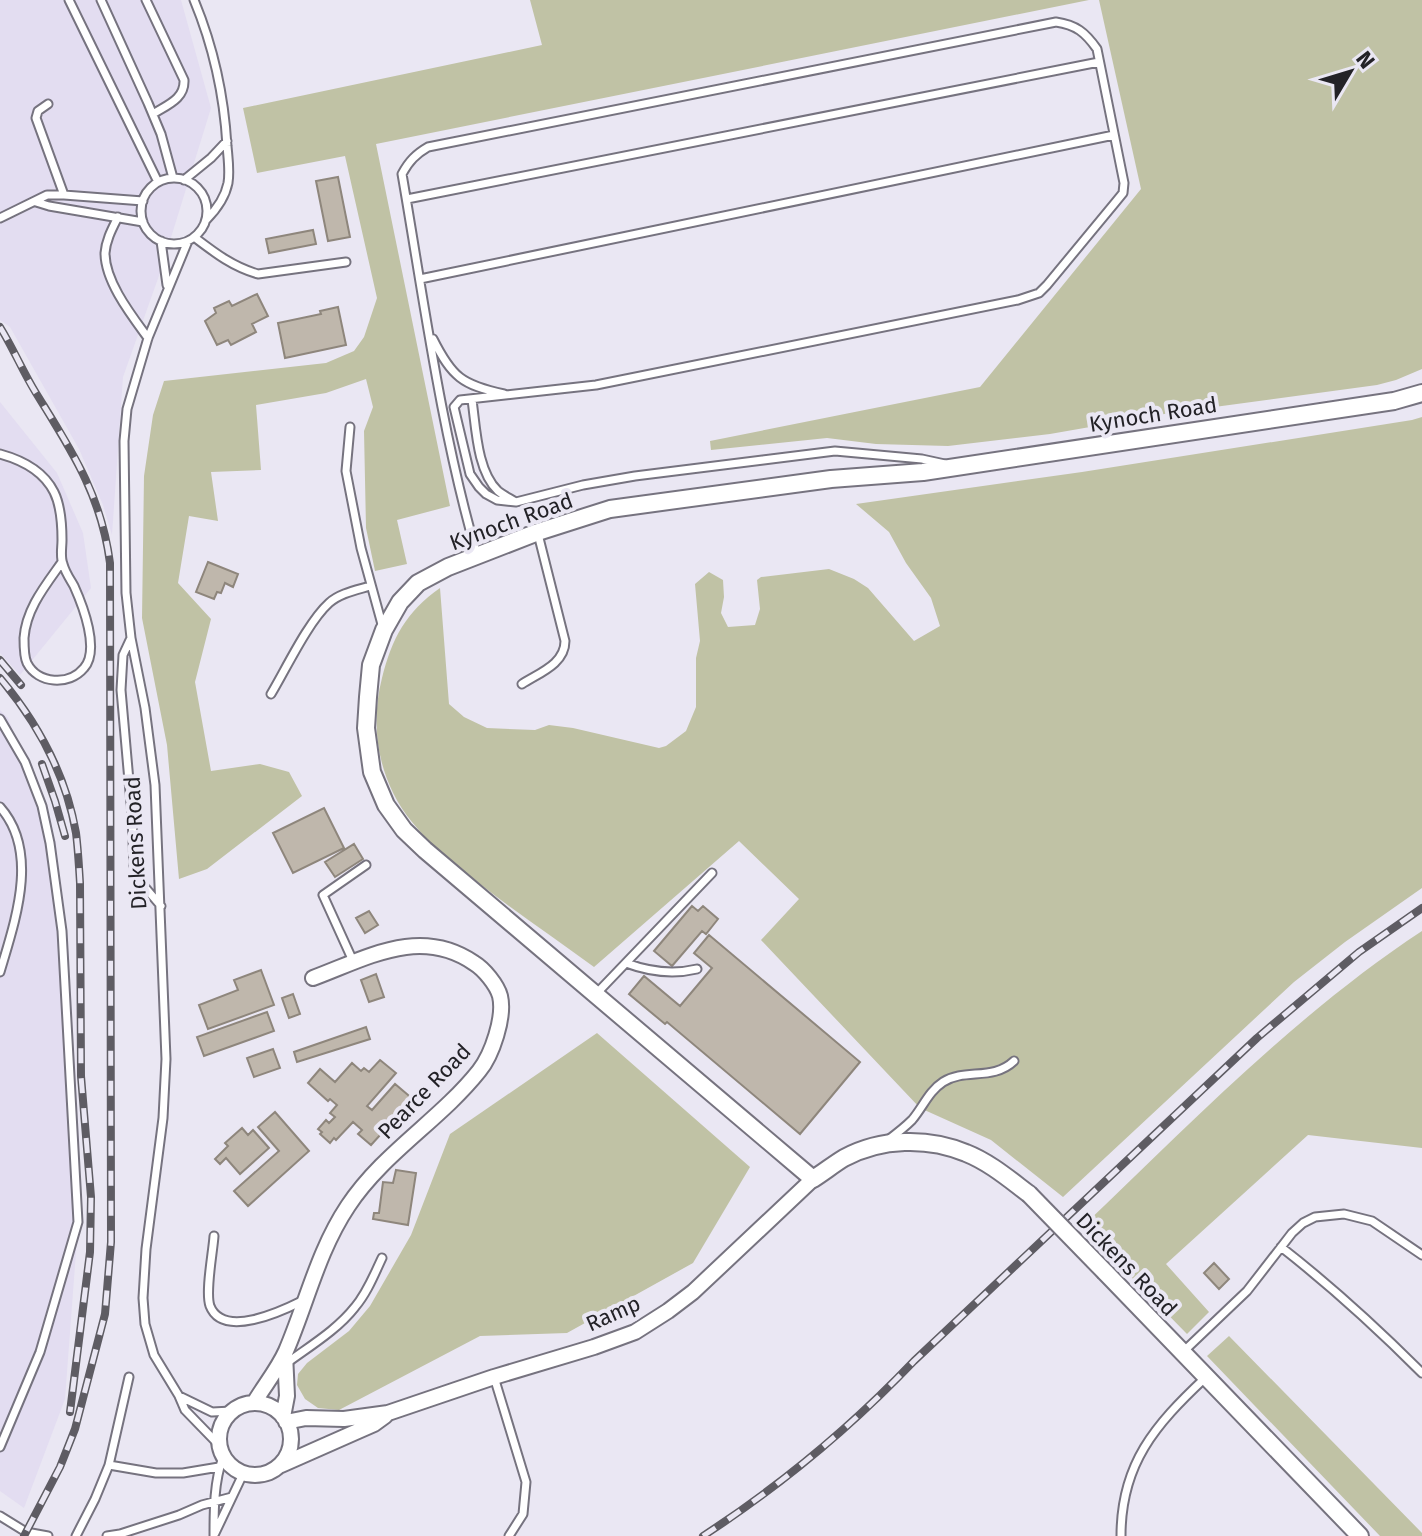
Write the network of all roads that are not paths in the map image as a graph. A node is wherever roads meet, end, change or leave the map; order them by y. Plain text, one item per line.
1 (69, 0) edge
2 (101, 0) edge
3 (146, 0) edge
4 (194, 0) edge
5 (1099, 62) junction
6 (48, 104) dead end
7 (153, 114) junction
8 (1114, 135) junction
9 (227, 141) junction
10 (173, 178) junction
11 (184, 180) junction
12 (158, 182) junction
13 (64, 195) junction
14 (407, 199) junction
15 (143, 201) junction
16 (36, 202) junction
17 (118, 217) junction
18 (0, 218) edge
19 (206, 220) junction
20 (143, 222) junction
21 (191, 239) junction
22 (161, 241) junction
23 (346, 262) dead end
24 (420, 279) junction
25 (168, 287) junction
26 (429, 329) junction
27 (148, 338) junction
28 (1422, 393) edge
29 (510, 395) junction
30 (472, 400) junction
31 (350, 427) dead end
32 (0, 454) edge
33 (955, 467) junction
34 (516, 502) junction
35 (538, 532) junction
36 (478, 556) junction
37 (62, 562) junction
38 (370, 586) junction
39 (384, 630) junction
40 (131, 638) junction
41 (522, 684) dead end
42 (271, 694) dead end
43 (0, 719) edge
44 (0, 807) edge
45 (366, 865) dead end
46 (712, 873) dead end
47 (161, 906) junction
48 (354, 963) junction
49 (626, 963) junction
50 (697, 969) dead end
51 (0, 972) edge
52 (313, 978) dead end
53 (596, 994) junction
54 (1014, 1061) dead end
55 (883, 1144) junction
56 (813, 1179) junction
57 (214, 1236) dead end
58 (1281, 1247) junction
59 (1422, 1255) edge
60 (382, 1258) dead end
61 (304, 1300) junction
62 (1182, 1353) junction
63 (285, 1359) junction
64 (1422, 1373) edge
65 (129, 1377) dead end
66 (494, 1377) junction
67 (1206, 1378) junction
68 (179, 1396) junction
69 (254, 1403) junction
70 (232, 1411) junction
71 (388, 1413) junction
72 (285, 1420) junction
73 (0, 1447) edge
74 (220, 1456) junction
75 (109, 1465) junction
76 (279, 1466) junction
77 (243, 1474) junction
78 (232, 1497) junction
79 (214, 1503) junction
80 (0, 1516) edge
81 (48, 1536) edge
82 (76, 1536) edge
83 (107, 1536) edge
84 (214, 1536) edge
85 (509, 1536) edge
86 (1121, 1536) edge
87 (1360, 1536) edge

1 - 12 lane
2 - 7 lane
3 - 7 lane
4 - 9 lane
5 - 8 lane
5 - 14 lane
5 - 14 lane
6 - 13 lane
7 - 10 lane
8 - 24 lane
8 - 29 lane
9 - 11 lane
9 - 19 lane
10 - 11 lane
10 - 12 lane
11 - 19 lane
12 - 15 lane
13 - 15 lane
13 - 16 lane
14 - 24 lane
15 - 20 lane
16 - 17 lane
16 - 18 lane
17 - 20 lane
17 - 27 lane
19 - 21 lane
20 - 22 lane
21 - 22 lane
21 - 23 lane
21 - 25 lane, Dickens Road
22 - 25 lane
24 - 26 lane
25 - 27 lane, Dickens Road
26 - 29 lane
26 - 36 lane
27 - 40 lane, Dickens Road
28 - 33 street, Kynoch Road
29 - 30 lane
30 - 34 lane
30 - 34 lane
31 - 38 lane
32 - 37 lane
33 - 34 lane
33 - 35 street, Kynoch Road
35 - 36 street, Kynoch Road
35 - 41 lane
36 - 39 street, Kynoch Road
37 - 37 lane
38 - 39 lane
38 - 42 lane
39 - 53 street, Kynoch Road
40 - 47 lane, Dickens Road
40 - 47 lane
43 - 73 lane
44 - 51 lane
45 - 48 lane
46 - 49 lane
47 - 68 lane, Dickens Road
48 - 52 street, Pearce Road
48 - 61 street, Pearce Road
49 - 50 lane
49 - 53 lane
53 - 56 street, Kynoch Road
54 - 55 lane
55 - 56 street, Dickens Road
55 - 62 street, Dickens Road, bridge
56 - 66 street, Ramp
57 - 61 lane
58 - 59 lane
58 - 62 lane
58 - 64 lane
60 - 63 lane
61 - 63 street, Pearce Road
62 - 67 street, Dickens Road
63 - 69 street, Pearce Road
63 - 72 street, Pearce Road
65 - 75 lane
66 - 71 street, Ramp
66 - 85 lane
67 - 86 lane
67 - 87 street, Dickens Road
68 - 70 lane
68 - 74 lane, Dickens Road
69 - 70 street
69 - 72 street
70 - 74 street
71 - 72 street, Ramp
71 - 76 street, Ramp
72 - 76 street
74 - 75 lane
74 - 77 street
74 - 79 lane
75 - 82 lane
76 - 77 street
77 - 78 lane
78 - 79 lane
78 - 84 lane
79 - 83 lane
79 - 84 lane
80 - 81 lane

